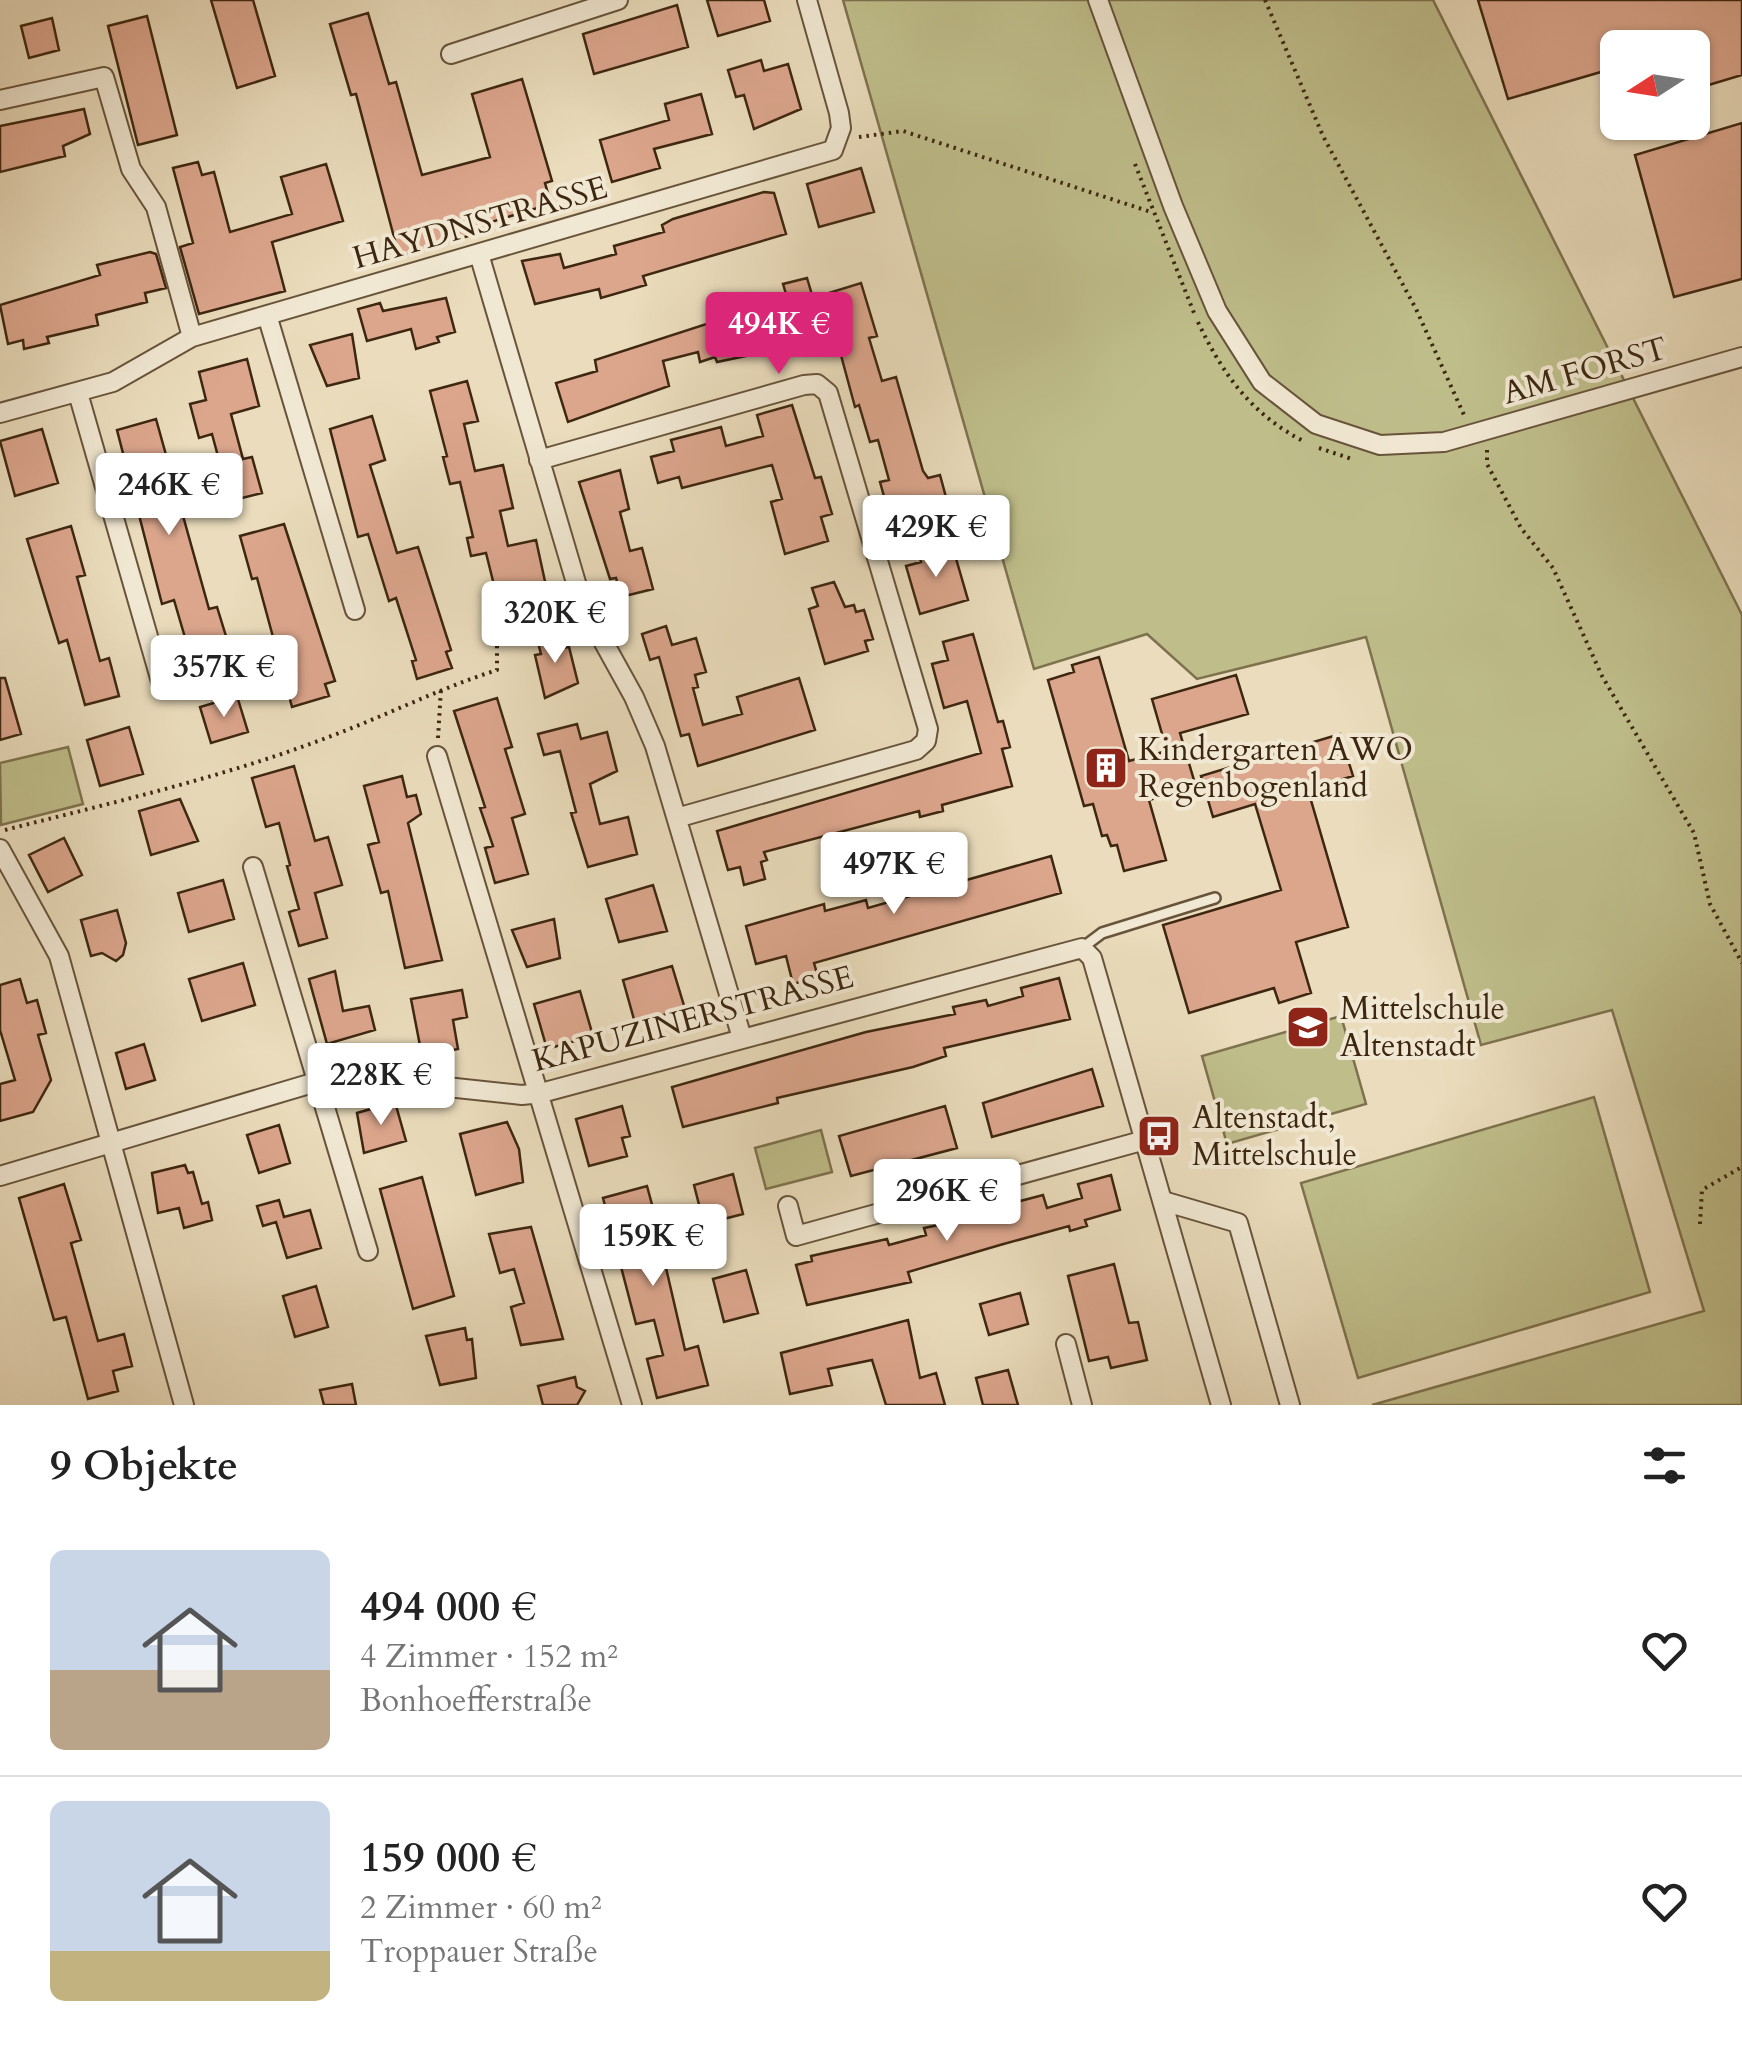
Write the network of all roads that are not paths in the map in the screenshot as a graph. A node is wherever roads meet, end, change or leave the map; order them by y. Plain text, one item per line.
1 (618, 0) edge
2 (807, 0) edge
3 (1098, 0) edge
4 (451, 54) dead end
5 (0, 100) edge
6 (479, 254) junction
7 (266, 315) junction
8 (192, 337) junction
9 (1742, 357) edge
10 (78, 393) junction
11 (0, 413) edge
12 (539, 460) junction
13 (355, 610) dead end
14 (162, 685) dead end
15 (437, 756) road end
16 (680, 818) junction
17 (0, 849) edge
18 (253, 867) dead end
19 (1216, 898) dead end
20 (1082, 948) junction
21 (742, 1038) junction
22 (316, 1082) junction
23 (540, 1093) junction
24 (1146, 1140) junction
25 (113, 1144) junction
26 (0, 1176) edge
27 (1163, 1201) junction
28 (788, 1206) dead end
29 (368, 1251) dead end
30 (1066, 1344) dead end
31 (184, 1405) edge
32 (632, 1405) edge
33 (1082, 1405) edge
34 (1221, 1405) edge
35 (1290, 1405) edge

1 - 4 street
2 - 6 street, HAYDNSTRASSE
3 - 9 street, AM FORST
5 - 8 street
6 - 7 street, HAYDNSTRASSE
6 - 12 street
7 - 8 street, HAYDNSTRASSE
7 - 13 street
8 - 10 street, HAYDNSTRASSE
10 - 11 street, HAYDNSTRASSE
10 - 14 street
12 - 16 street
12 - 16 street
15 - 23 street
16 - 21 street
17 - 25 street
18 - 22 street
19 - 20 lane
20 - 21 street, KAPUZINERSTRASSE
20 - 24 street
21 - 23 street, KAPUZINERSTRASSE
22 - 23 street, KAPUZINERSTRASSE
22 - 25 street, KAPUZINERSTRASSE
22 - 29 street
23 - 32 street
24 - 27 street
24 - 28 street
25 - 26 street, KAPUZINERSTRASSE
25 - 31 street
27 - 34 street
27 - 35 street
30 - 33 street

